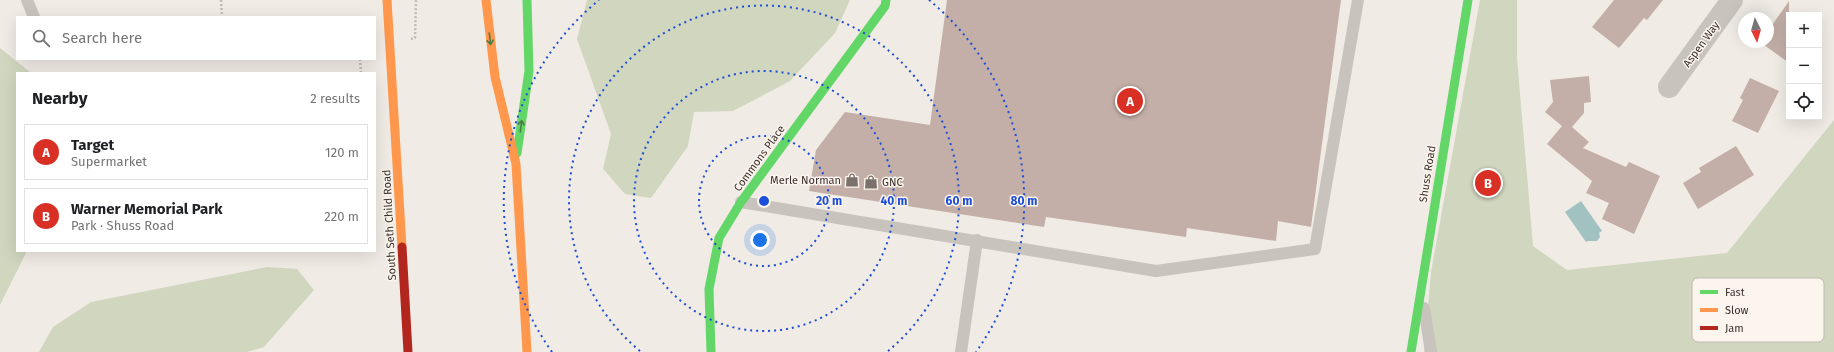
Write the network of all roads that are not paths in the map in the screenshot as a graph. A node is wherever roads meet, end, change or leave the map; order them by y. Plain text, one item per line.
1 (28, 0) edge
2 (387, 0) edge
3 (486, 0) edge
4 (527, 0) edge
5 (886, 0) edge
6 (1358, 0) edge
7 (1468, 0) edge
8 (1732, 0) edge
9 (34, 16) edge
10 (388, 20) junction
11 (376, 22) edge
12 (1669, 87) dead end
13 (516, 164) junction
14 (741, 202) junction
15 (977, 240) junction
16 (1421, 286) junction
17 (408, 352) edge
18 (527, 352) edge
19 (711, 352) edge
20 (961, 352) edge
21 (1411, 352) edge
22 (1431, 352) edge

1 - 9 lane
2 - 10 street, South Seth Child Road
3 -> 13 street
13 -> 4 street
5 - 14 street, Commons Place
6 - 15 lane
7 - 16 street, Shuss Road
8 - 12 street, Aspen Way
10 - 11 lane
10 - 17 street, South Seth Child Road
13 - 18 street
14 - 15 lane
14 - 19 street, Commons Place
15 - 20 lane
16 - 21 street, Shuss Road
16 - 22 lane

